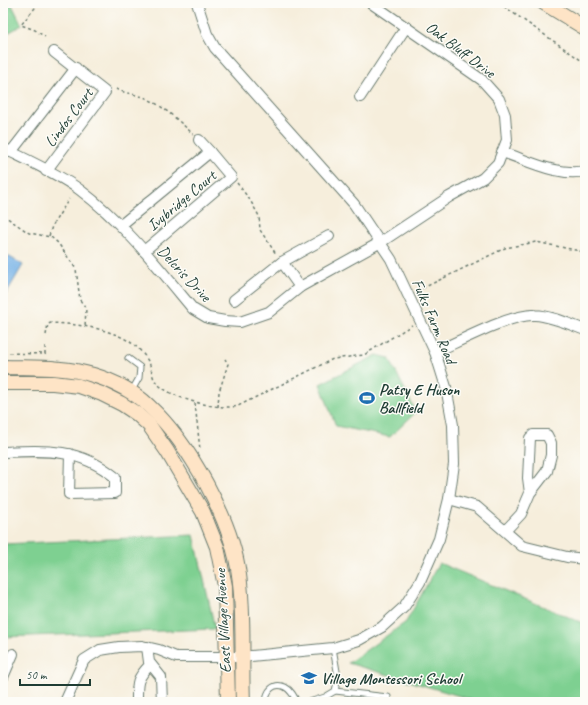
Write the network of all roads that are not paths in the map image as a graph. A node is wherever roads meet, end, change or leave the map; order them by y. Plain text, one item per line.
1 (197, 3) edge
2 (371, 3) edge
3 (544, 3) edge
4 (406, 27) junction
5 (585, 28) edge
6 (54, 52) dead end
7 (76, 68) junction
8 (360, 97) dead end
9 (199, 140) road end
10 (7, 150) edge
11 (210, 152) junction
12 (502, 152) junction
13 (46, 171) junction
14 (585, 172) edge
15 (121, 225) junction
16 (329, 236) dead end
17 (381, 242) junction
18 (144, 251) junction
19 (282, 262) junction
20 (300, 287) junction
21 (234, 300) dead end
22 (585, 330) edge
23 (435, 352) junction
24 (128, 358) dead end
25 (3, 367) edge
26 (3, 383) edge
27 (130, 393) junction
28 (3, 452) edge
29 (70, 454) junction
30 (530, 493) junction
31 (449, 499) junction
32 (506, 530) junction
33 (585, 559) edge
34 (147, 647) junction
35 (333, 648) junction
36 (14, 654) dead end
37 (234, 657) junction
38 (150, 665) junction
39 (3, 677) edge
40 (335, 691) junction
41 (388, 697) dead end
42 (64, 702) edge
43 (137, 702) edge
44 (162, 702) edge
45 (228, 702) edge
46 (242, 702) edge
47 (267, 702) edge
48 (297, 702) edge
49 (309, 702) edge

1 - 17 street, Fulks Farm Road
2 - 4 street, Oak Bluff Drive
3 - 5 street
4 - 8 street
4 - 12 street, Oak Bluff Drive
6 - 7 street, Lindos Court
7 - 10 street, Lindos Court
7 - 13 street, Lindos Court
9 - 11 street, Ivybridge Court
10 - 13 street, Delcris Drive
11 - 15 street, Ivybridge Court
11 - 18 street, Ivybridge Court
12 - 14 street
12 - 17 street, Oak Bluff Drive
13 - 15 street, Delcris Drive
15 - 18 street, Delcris Drive
16 - 19 street
17 - 20 street, Delcris Drive
17 - 23 street, Fulks Farm Road
18 - 20 street, Delcris Drive
19 - 20 street
19 - 21 street
22 - 23 street
23 - 31 street, Fulks Farm Road
24 - 27 lane
25 - 27 street, East Village Avenue
26 - 37 street, East Village Avenue
27 - 37 street, East Village Avenue
28 - 29 street
29 - 29 street
30 - 30 street
30 - 32 street
31 - 32 street
31 - 35 street, Fulks Farm Road
32 - 33 street
34 - 37 street, Fulks Farm Road
34 - 38 street
34 - 42 street, Fulks Farm Road
35 - 37 street, Fulks Farm Road
35 - 40 lane
36 - 39 street
37 - 45 street, East Village Avenue
37 - 46 street, East Village Avenue
38 - 43 street
38 - 44 street
40 - 41 lane
40 - 49 lane
47 - 48 lane

